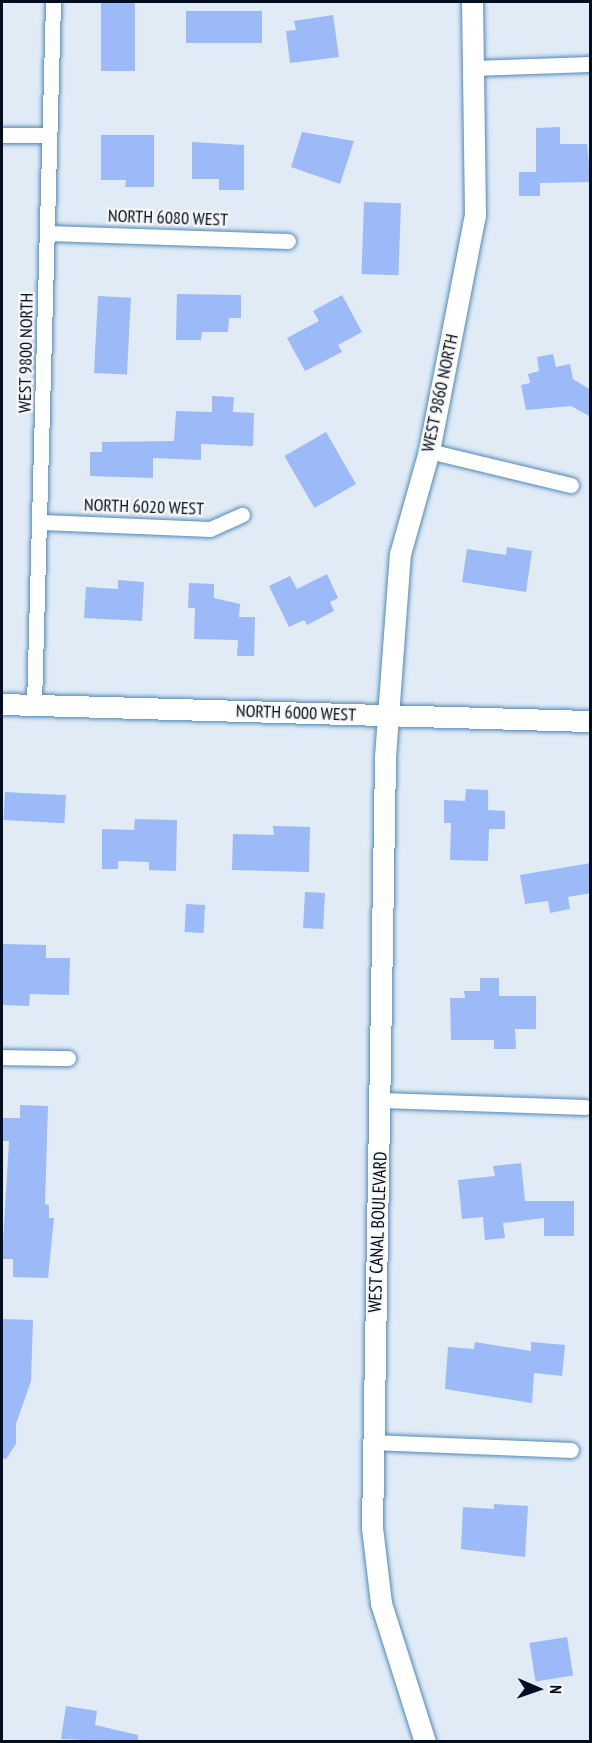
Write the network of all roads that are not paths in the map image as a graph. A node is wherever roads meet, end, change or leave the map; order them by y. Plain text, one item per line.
1 (53, 2) edge
2 (472, 2) edge
3 (591, 64) edge
4 (473, 68) junction
5 (2, 135) edge
6 (47, 135) junction
7 (48, 233) junction
8 (288, 241) dead end
9 (429, 451) junction
10 (571, 485) dead end
11 (242, 515) dead end
12 (42, 522) junction
13 (2, 704) edge
14 (34, 705) junction
15 (387, 716) junction
16 (591, 721) edge
17 (2, 1057) edge
18 (68, 1058) dead end
19 (382, 1100) junction
20 (585, 1107) dead end
21 (372, 1442) junction
22 (571, 1450) dead end
23 (425, 1742) edge

1 - 6 street, WEST 9800 NORTH
2 - 4 street, WEST 9860 NORTH
3 - 4 street
4 - 9 street, WEST 9860 NORTH
5 - 6 street
6 - 7 street, WEST 9800 NORTH
7 - 8 street, NORTH 6080 WEST
7 - 12 street, WEST 9800 NORTH
9 - 10 street
9 - 15 street, WEST 9860 NORTH
11 - 12 street, NORTH 6020 WEST
12 - 14 street, WEST 9800 NORTH
13 - 14 street, NORTH 6000 WEST
14 - 15 street, NORTH 6000 WEST
15 - 16 street, NORTH 6000 WEST
15 - 19 street, WEST CANAL BOULEVARD
17 - 18 street
19 - 20 street
19 - 21 street, WEST CANAL BOULEVARD
21 - 22 street
21 - 23 street, WEST CANAL BOULEVARD

